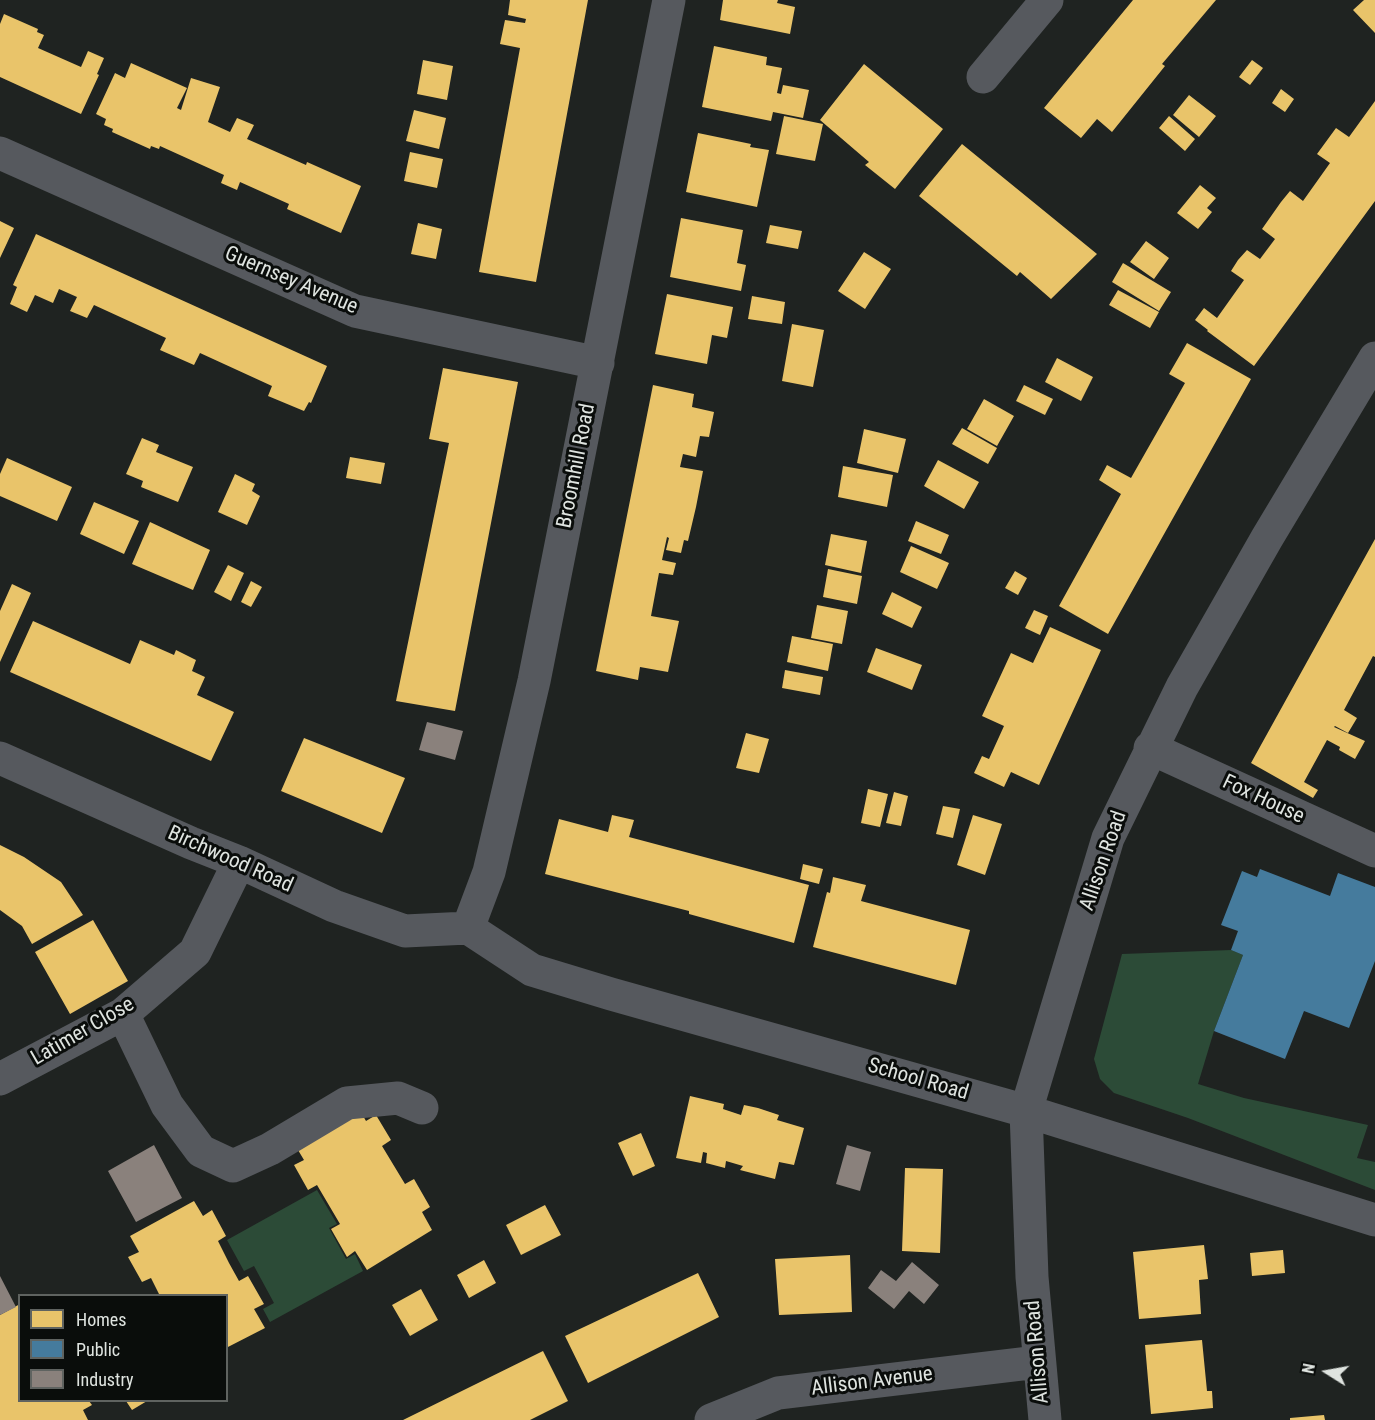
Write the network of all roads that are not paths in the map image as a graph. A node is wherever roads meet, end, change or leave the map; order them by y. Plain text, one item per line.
1 (669, 0) edge
2 (1047, 0) edge
3 (983, 76) dead end
4 (0, 153) edge
5 (1375, 358) edge
6 (598, 363) junction
7 (1150, 748) junction
8 (0, 758) edge
9 (1375, 851) edge
10 (239, 862) junction
11 (468, 928) junction
12 (123, 1014) junction
13 (0, 1079) edge
14 (422, 1108) dead end
15 (1026, 1111) junction
16 (1375, 1220) edge
17 (1038, 1362) junction
18 (711, 1420) edge
19 (1044, 1420) edge

1 - 6 street, Broomhill Road
2 - 3 street
4 - 6 street, Guernsey Avenue
5 - 7 street, Allison Road
6 - 11 street, Broomhill Road
7 - 9 street, Fox House
7 - 15 street, Allison Road
8 - 10 street, Birchwood Road
10 - 11 street, Birchwood Road
10 - 12 street, Latimer Close
11 - 15 street, School Road
12 - 13 street, Latimer Close
12 - 14 street
15 - 16 street, School Road
15 - 17 street, Allison Road
17 - 18 street, Allison Avenue
17 - 19 street, Allison Road

